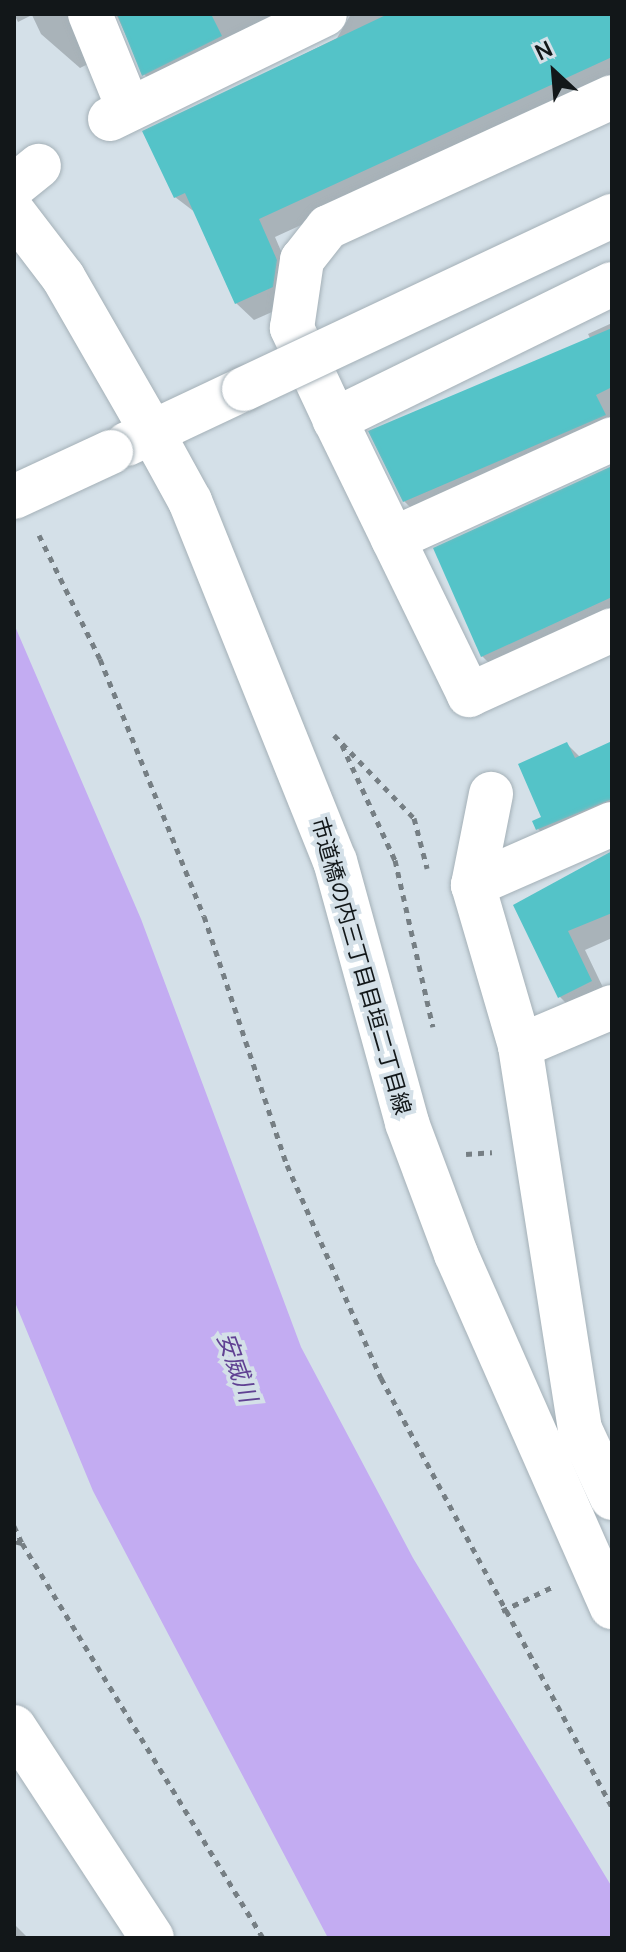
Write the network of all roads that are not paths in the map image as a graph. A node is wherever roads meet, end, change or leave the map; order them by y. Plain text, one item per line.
1 (90, 14) edge
2 (325, 14) edge
3 (272, 25) edge
4 (612, 97) edge
5 (14, 213) edge
6 (612, 216) edge
7 (612, 284) edge
8 (335, 420) junction
9 (152, 432) junction
10 (612, 439) edge
11 (24, 511) edge
12 (393, 539) junction
13 (612, 630) edge
14 (491, 794) dead end
15 (612, 824) edge
16 (473, 885) junction
17 (612, 1007) edge
18 (520, 1046) junction
19 (612, 1498) edge
20 (568, 1518) junction
21 (612, 1607) edge
22 (14, 1727) edge
23 (152, 1938) edge

1 - 3 street
2 - 3 street
4 - 8 street
5 - 9 street, 市道橋の内三丁目目垣二丁目線
6 - 9 street, bridge
7 - 8 street
8 - 12 street
9 - 11 street, bridge
9 - 20 street, 市道橋の内三丁目目垣二丁目線
10 - 12 street
12 - 13 street
14 - 16 street
15 - 16 street
16 - 18 street
17 - 18 street
18 - 19 street
19 - 20 street
20 - 21 street, 市道橋の内三丁目目垣二丁目線
22 - 23 street

